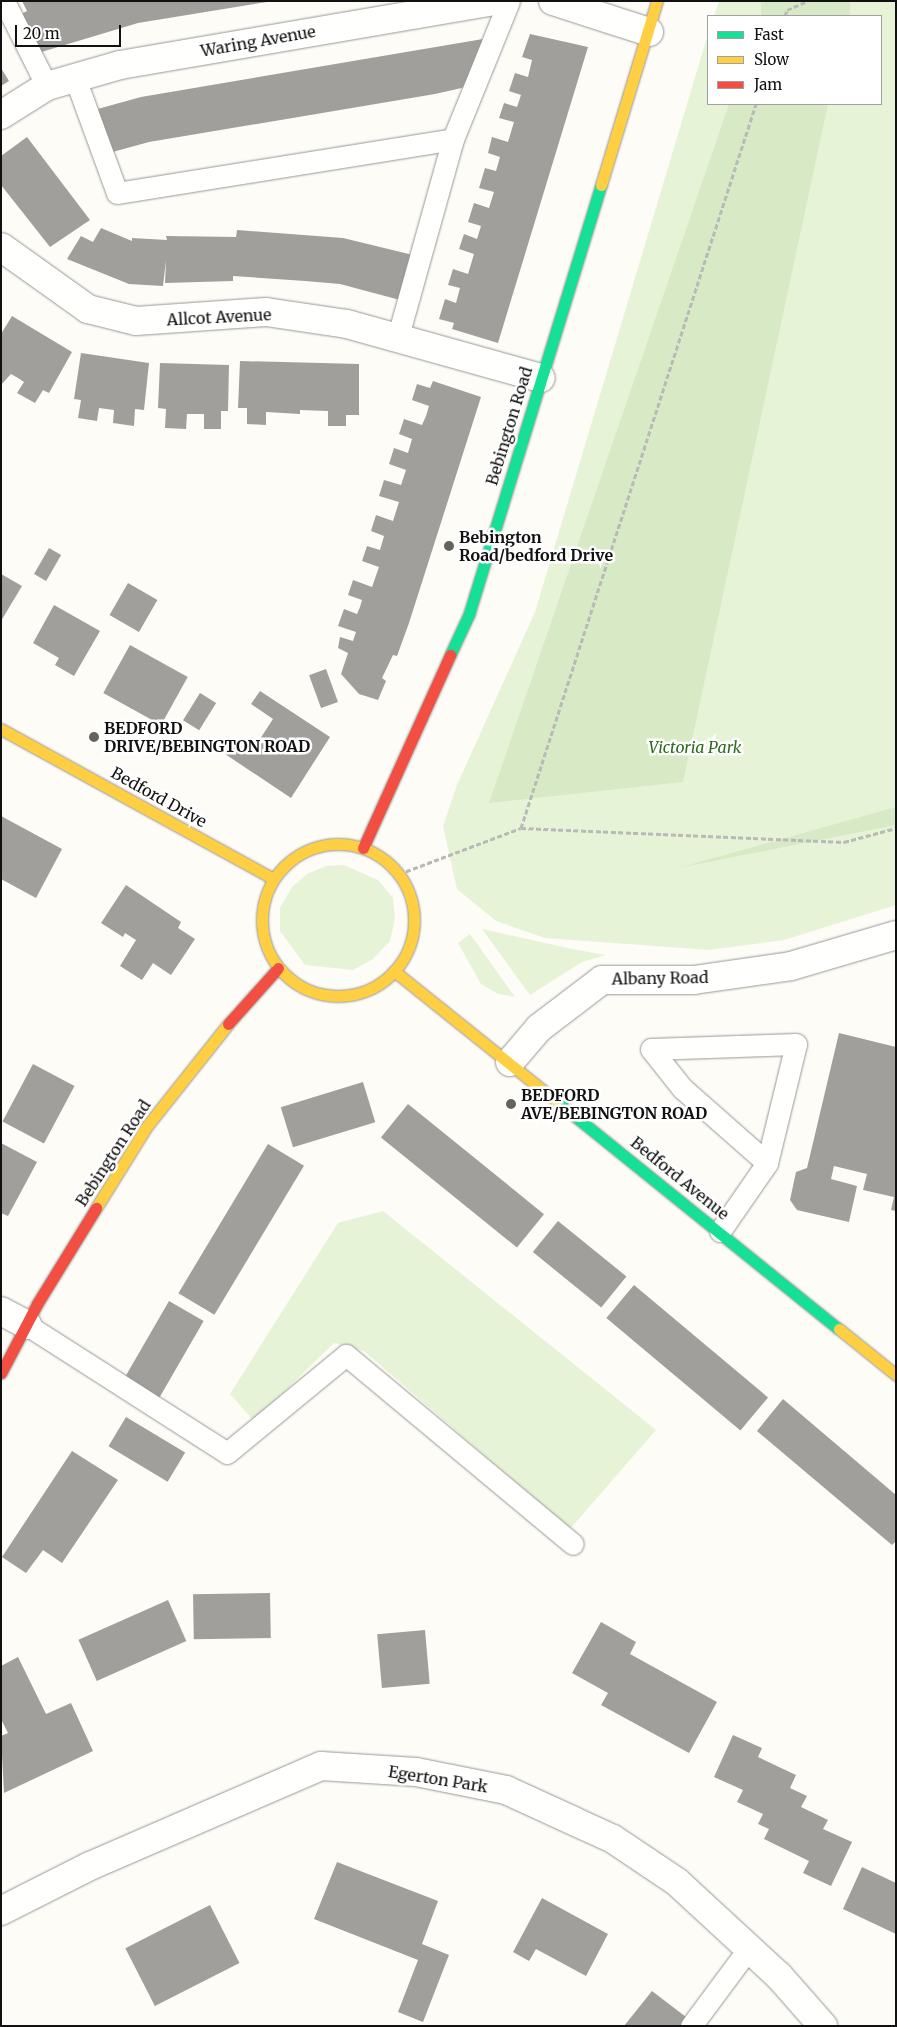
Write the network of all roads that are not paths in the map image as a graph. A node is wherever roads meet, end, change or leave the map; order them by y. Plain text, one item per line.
1 (4, 1) edge
2 (495, 1) edge
3 (508, 1) edge
4 (552, 1) edge
5 (657, 1) edge
6 (649, 32) junction
7 (75, 78) junction
8 (47, 86) junction
9 (1, 115) edge
10 (453, 139) junction
11 (1, 246) edge
12 (398, 336) junction
13 (541, 378) junction
14 (1, 729) edge
15 (363, 848) junction
16 (274, 879) junction
17 (896, 935) edge
18 (278, 968) junction
19 (394, 971) junction
20 (510, 1062) junction
21 (767, 1163) junction
22 (720, 1231) junction
23 (1, 1310) edge
24 (27, 1325) junction
25 (1, 1373) edge
26 (896, 1375) edge
27 (573, 1544) dead end
28 (1, 1911) edge
29 (749, 1948) junction
30 (691, 2026) edge
31 (823, 2026) edge

1 - 8 lane
2 - 7 street, Waring Avenue
3 - 10 lane
4 - 6 street
5 - 6 main road, Bebington Road
6 - 13 main road, Bebington Road
7 - 8 street, Waring Avenue
7 - 10 lane
8 - 9 street, Waring Avenue
10 - 12 lane
11 - 12 street, Allcot Avenue
12 - 13 street, Allcot Avenue
13 - 15 main road, Bebington Road
14 - 16 main road, Bedford Drive
15 - 16 main road
15 - 19 main road
16 - 18 main road
17 - 20 street, Albany Road
18 - 19 main road
18 - 24 main road, Bebington Road
19 - 20 main road, Bedford Avenue
20 - 22 main road, Bedford Avenue
21 - 21 lane
21 - 22 lane
22 - 26 main road, Bedford Avenue
23 - 24 street
24 - 25 main road, Bebington Road
24 - 27 lane
28 - 29 street, Egerton Park
29 - 30 lane
29 - 31 street, Egerton Park

